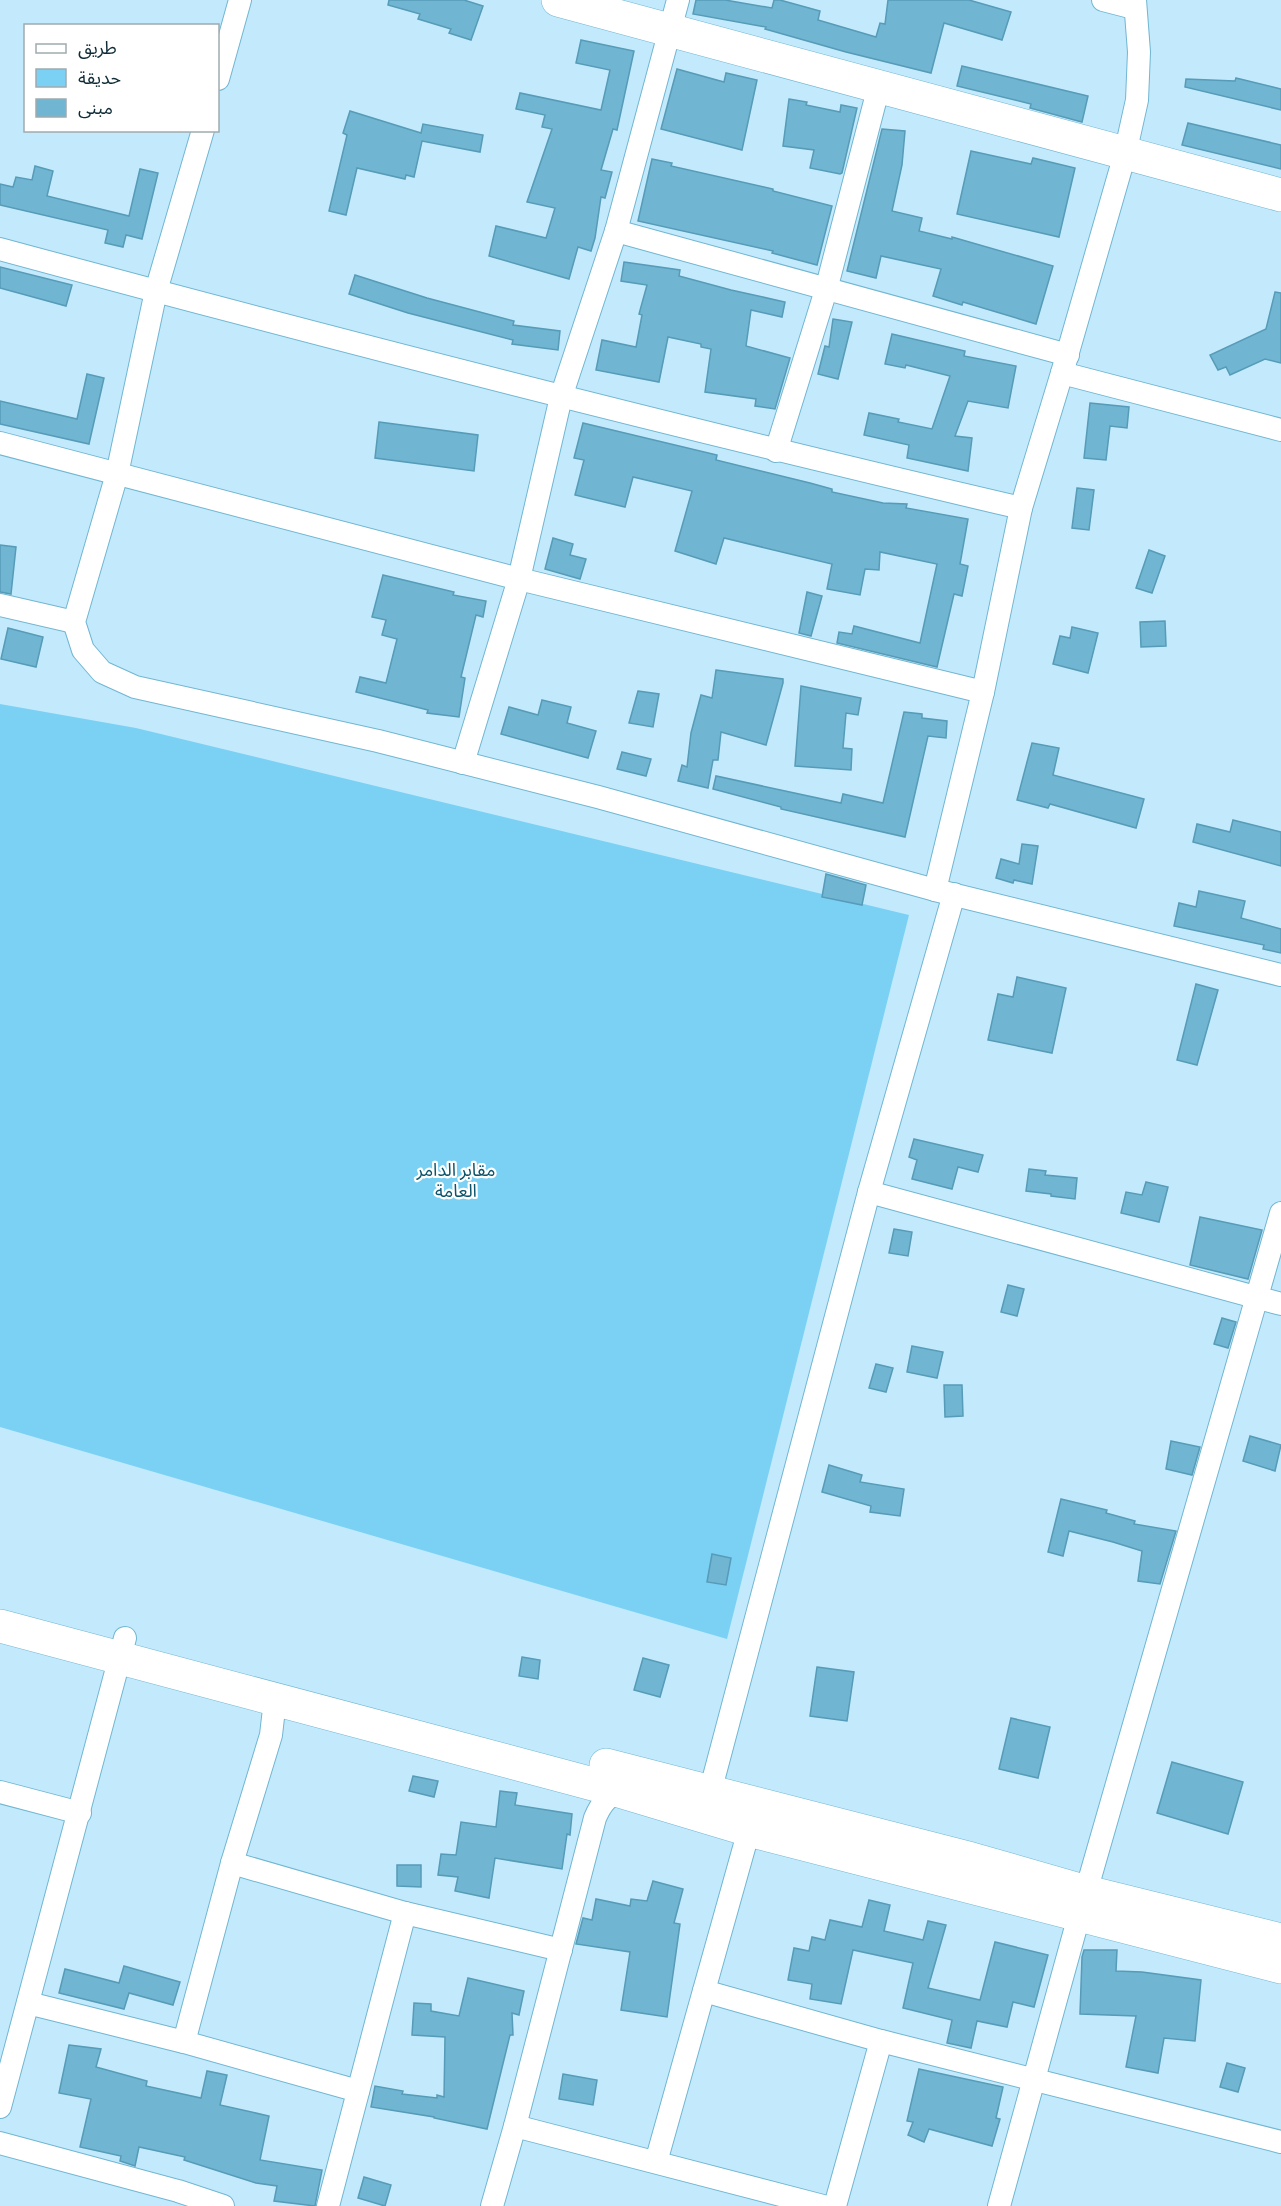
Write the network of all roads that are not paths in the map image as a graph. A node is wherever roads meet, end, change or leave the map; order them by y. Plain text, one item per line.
1 (240, 0) edge
2 (558, 0) edge
3 (1103, 0) edge
4 (1134, 4) edge
5 (674, 15) edge
6 (219, 75) edge
7 (879, 86) junction
8 (202, 132) edge
9 (1125, 154) junction
10 (1281, 195) edge
11 (616, 231) junction
12 (0, 249) edge
13 (826, 290) junction
14 (156, 291) junction
15 (1065, 364) junction
16 (561, 397) junction
17 (1281, 430) edge
18 (0, 443) edge
19 (776, 451) junction
20 (117, 474) junction
21 (1021, 508) junction
22 (519, 579) junction
23 (0, 605) edge
24 (74, 622) junction
25 (982, 692) junction
26 (462, 763) junction
27 (944, 892) junction
28 (1281, 975) edge
29 (869, 1192) junction
30 (1281, 1213) edge
31 (1257, 1298) junction
32 (1281, 1304) edge
33 (0, 1605) edge
34 (0, 1626) edge
35 (122, 1648) junction
36 (275, 1700) junction
37 (626, 1782) junction
38 (0, 1792) edge
39 (710, 1792) junction
40 (80, 1813) junction
41 (749, 1830) junction
42 (232, 1863) junction
43 (1083, 1904) junction
44 (405, 1913) junction
45 (1281, 1940) edge
46 (561, 1950) junction
47 (1281, 1967) edge
48 (704, 1991) junction
49 (28, 2003) junction
50 (881, 2041) junction
51 (184, 2042) junction
52 (1034, 2081) junction
53 (358, 2091) junction
54 (0, 2108) edge
55 (515, 2126) junction
56 (1281, 2142) edge
57 (0, 2143) edge
58 (656, 2162) junction
59 (176, 2198) edge
60 (223, 2206) edge
61 (328, 2206) edge
62 (492, 2206) edge
63 (822, 2206) edge
64 (835, 2206) edge
65 (999, 2206) edge

1 - 6 street
2 - 5 main road
3 - 4 street
4 - 9 street
5 - 7 main road
5 - 11 street
7 - 9 main road
7 - 13 street
8 - 14 street
9 - 10 main road
9 - 15 street
11 - 13 street
11 - 16 street
12 - 14 street
13 - 15 street
13 - 19 street
14 - 16 street
14 - 20 street
15 - 17 street
15 - 21 street
16 - 19 street
16 - 22 street
18 - 20 street
19 - 21 street
20 - 22 street
20 - 24 street
21 - 25 street
22 - 25 street
22 - 26 street
23 - 24 street
24 - 26 street
25 - 27 street
26 - 27 street
27 - 28 street
27 - 29 street
29 - 31 street
29 - 39 street
30 - 31 street
31 - 32 street
31 - 43 street
33 - 35 main road
34 - 35 main road
35 - 36 main road
35 - 37 main road
35 - 40 street
36 - 37 main road
36 - 42 street
37 - 39 main road
37 - 41 main road
37 - 46 street
38 - 40 street
39 - 43 main road
40 - 49 street
41 - 43 main road
41 - 48 street
42 - 44 street
42 - 51 street
43 - 45 main road
43 - 47 main road
43 - 52 street
44 - 46 street
44 - 53 street
46 - 55 street
48 - 50 street
48 - 58 street
49 - 51 street
49 - 54 street
50 - 52 street
50 - 64 street
51 - 53 street
52 - 56 street
52 - 65 street
53 - 61 street
55 - 58 street
55 - 62 street
57 - 59 street
58 - 63 street
59 - 60 street

